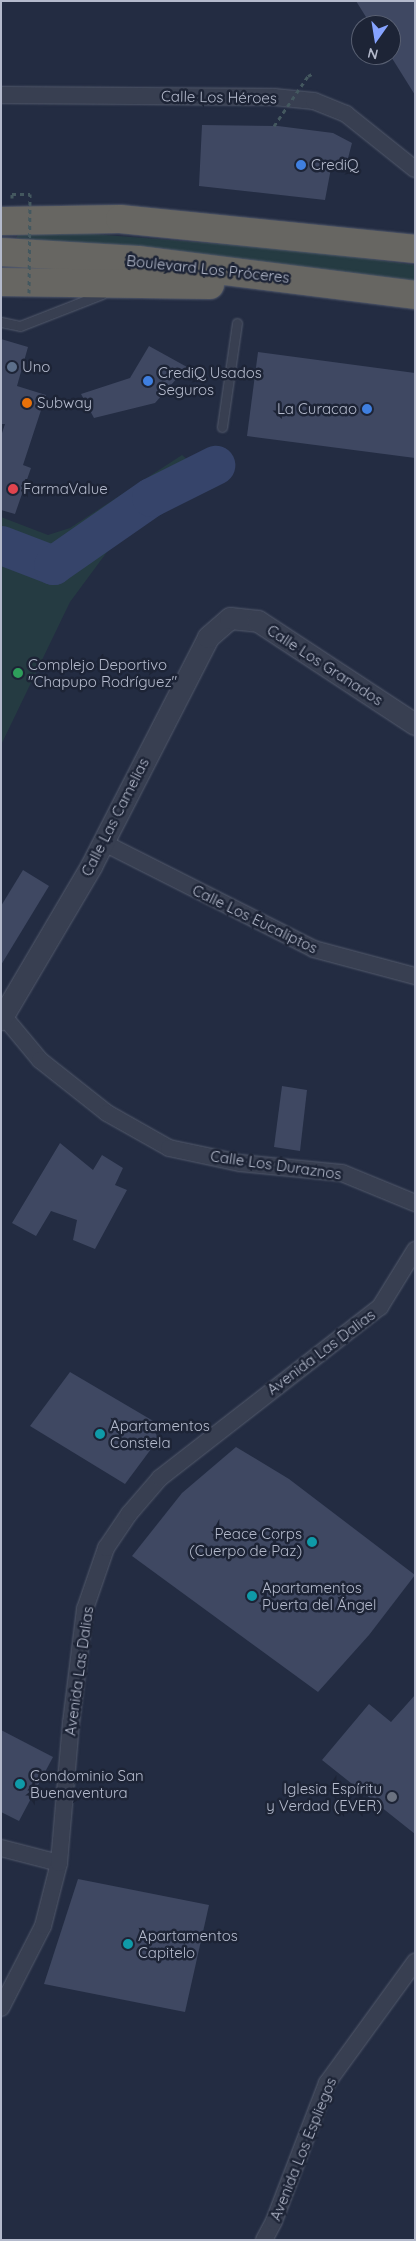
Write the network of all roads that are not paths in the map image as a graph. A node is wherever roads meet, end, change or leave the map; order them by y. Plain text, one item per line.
1 (1, 95) edge
2 (415, 169) edge
3 (1, 203) edge
4 (120, 219) junction
5 (1, 221) edge
6 (415, 249) edge
7 (1, 252) edge
8 (1, 282) edge
9 (124, 286) junction
10 (403, 293) edge
11 (1, 322) edge
12 (237, 323) dead end
13 (222, 427) dead end
14 (230, 618) joint
15 (415, 724) edge
16 (102, 842) junction
17 (415, 976) edge
18 (2, 1016) edge
19 (415, 1203) edge
20 (415, 1250) edge
21 (1, 1848) edge
22 (59, 1863) junction
23 (415, 1962) edge
24 (1, 2008) edge
25 (264, 2240) edge

1 - 2 street, Calle Los Héroes
3 - 4 highway
4 - 5 highway
4 - 6 highway
7 - 10 highway, Boulevard Los Próceres
8 - 9 highway
9 - 10 highway
9 - 11 lane
12 - 13 lane
14 - 15 street, Calle Los Granados
14 - 16 street, Calle Las Camelias
16 - 17 street, Calle Los Eucaliptos
16 - 18 street, Calle Las Camelias
18 - 19 street, Calle Los Duraznos
20 - 22 street, Avenida Las Dalias
21 - 22 street
22 - 24 street, Avenida Las Dalias
23 - 25 street, Avenida Los Espliegos

